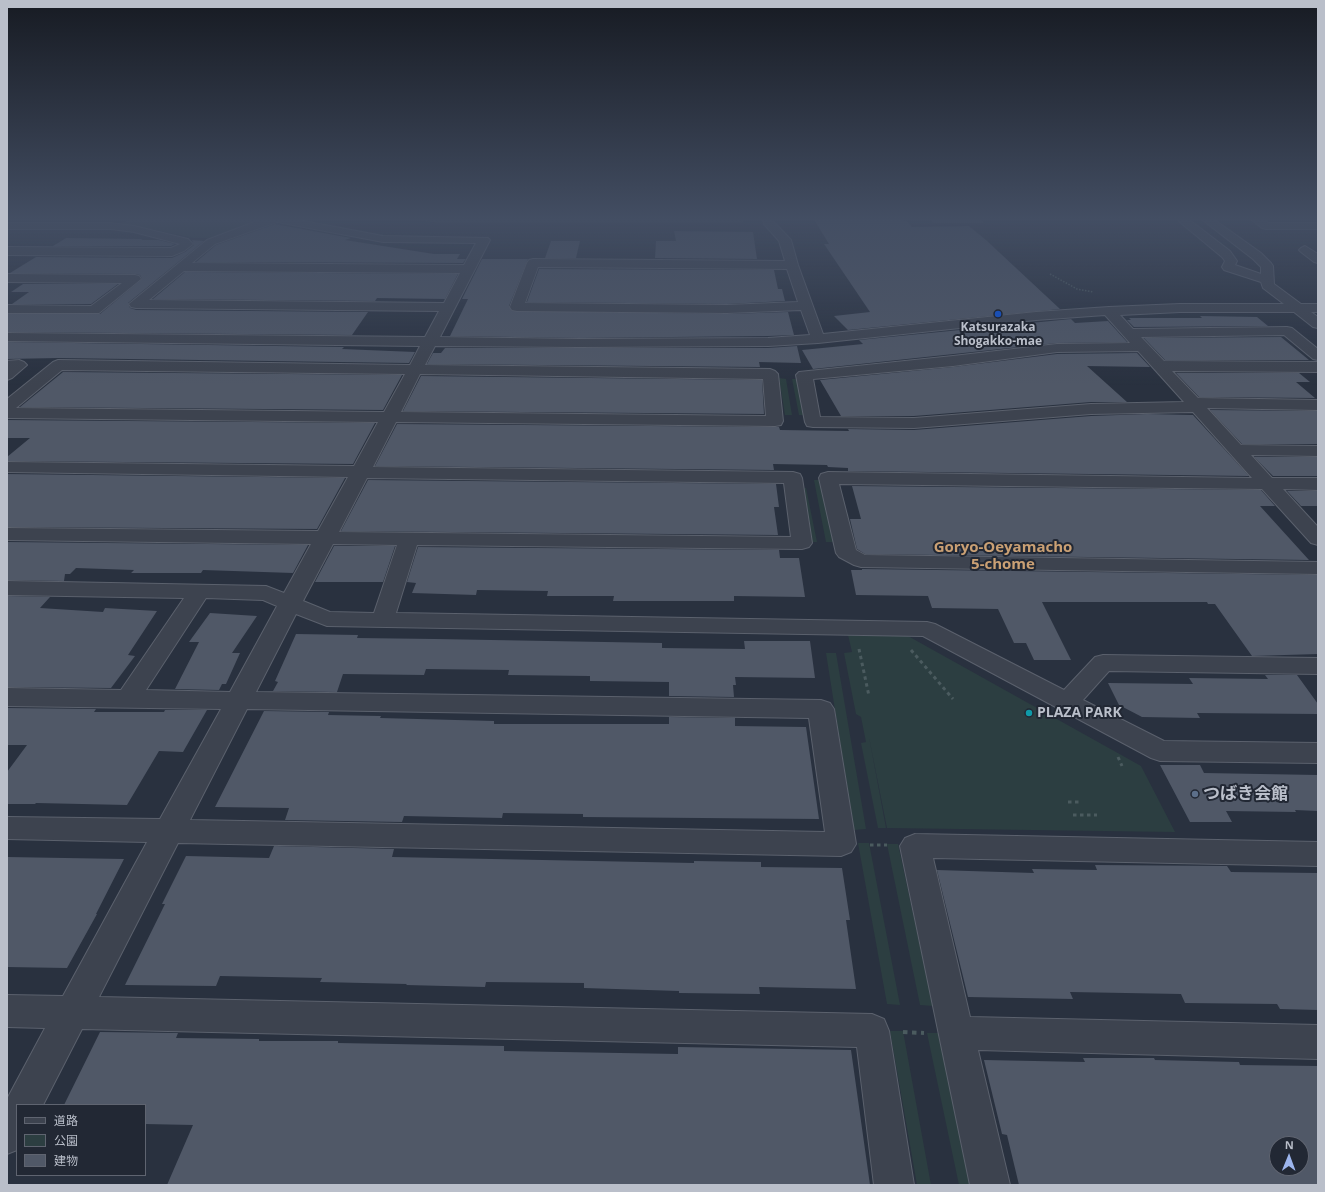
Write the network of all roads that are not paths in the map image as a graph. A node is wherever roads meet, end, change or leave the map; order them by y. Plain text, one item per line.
1 (173, 274) edge
2 (466, 274) edge
3 (529, 274) edge
4 (795, 274) edge
5 (1246, 274) edge
6 (1267, 274) edge
7 (7, 278) edge
8 (1267, 280) junction
9 (807, 306) junction
10 (448, 307) junction
11 (1296, 308) junction
12 (1318, 308) edge
13 (7, 309) edge
14 (1109, 311) junction
15 (1318, 324) edge
16 (1130, 333) junction
17 (7, 337) edge
18 (818, 339) junction
19 (430, 341) junction
20 (1143, 347) junction
21 (1318, 356) edge
22 (7, 366) edge
23 (1160, 366) junction
24 (1318, 367) edge
25 (414, 370) junction
26 (7, 375) edge
27 (1196, 405) junction
28 (1318, 405) edge
29 (7, 407) edge
30 (7, 412) edge
31 (389, 417) junction
32 (1237, 450) junction
33 (1318, 450) edge
34 (7, 467) edge
35 (360, 472) junction
36 (1267, 483) junction
37 (1318, 484) edge
38 (1310, 522) edge
39 (7, 534) edge
40 (325, 538) junction
41 (409, 539) junction
42 (1318, 539) edge
43 (1318, 568) edge
44 (7, 588) edge
45 (199, 592) junction
46 (290, 603) junction
47 (383, 620) junction
48 (1318, 666) edge
49 (7, 697) edge
50 (128, 699) junction
51 (239, 700) junction
52 (1067, 702) junction
53 (1318, 753) edge
54 (7, 828) edge
55 (169, 831) junction
56 (1318, 854) edge
57 (7, 1011) edge
58 (72, 1013) junction
59 (956, 1033) junction
60 (1318, 1042) edge
61 (24, 1104) edge
62 (16, 1118) edge
63 (7, 1135) edge
64 (894, 1185) edge
65 (990, 1185) edge

1 - 10 street
2 - 10 street
3 - 9 street
4 - 9 street
5 - 8 street
6 - 8 street
7 - 13 street
8 - 11 street
9 - 18 street
10 - 19 street
11 - 12 street
11 - 14 street
11 - 15 street
14 - 16 street
14 - 18 street
16 - 20 street
16 - 21 street
17 - 19 street
18 - 19 street
19 - 25 street
20 - 23 street
20 - 27 street
22 - 26 street
23 - 24 street
23 - 27 street
25 - 29 street
25 - 31 street
25 - 31 street
27 - 28 street
27 - 32 street
30 - 31 street
31 - 35 street
32 - 33 street
32 - 36 street
34 - 35 street
35 - 40 street
35 - 41 street
36 - 37 street
36 - 38 street
36 - 43 street
38 - 42 street
39 - 40 street
40 - 41 street
40 - 46 street
41 - 47 street
44 - 45 street
45 - 46 street
45 - 50 street
46 - 47 street
46 - 51 street
47 - 52 street
48 - 52 street
49 - 50 street
50 - 51 street
51 - 55 street
51 - 55 street
52 - 53 street
54 - 55 street
55 - 58 street
56 - 59 street
57 - 58 street
58 - 61 street
58 - 64 street
59 - 60 street
59 - 65 street
62 - 63 street

